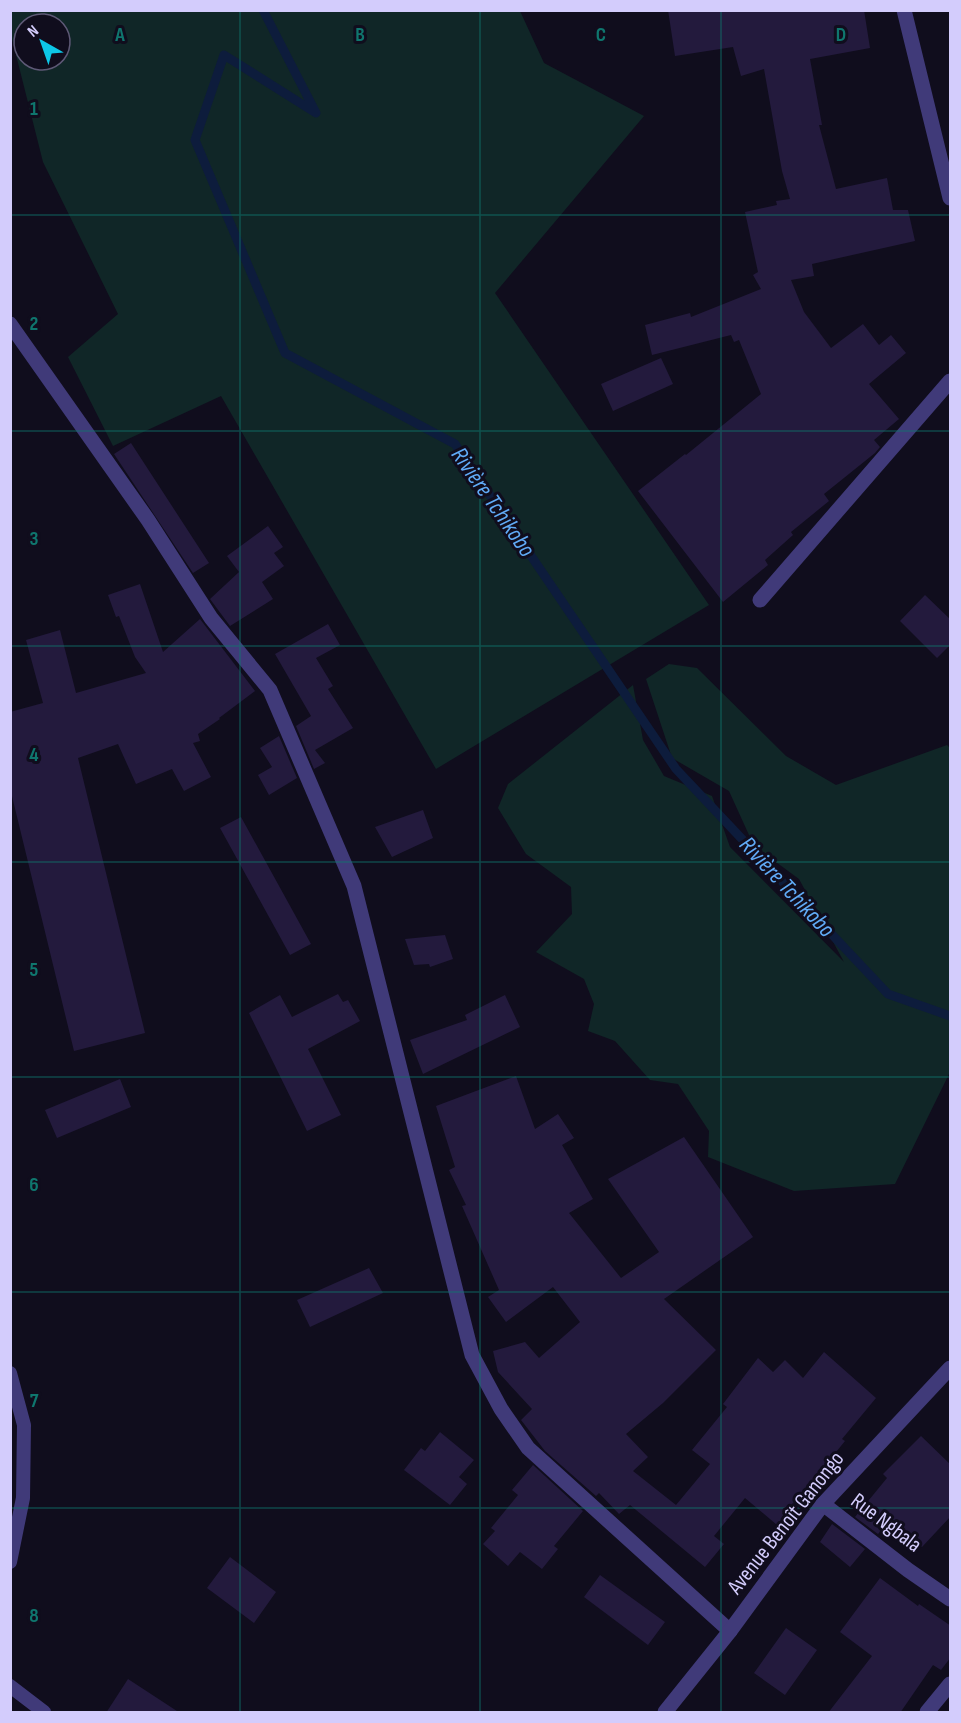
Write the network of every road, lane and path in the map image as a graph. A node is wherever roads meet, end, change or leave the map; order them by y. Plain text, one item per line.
1 (904, 10) edge
2 (951, 198) edge
3 (10, 324) edge
4 (951, 381) edge
5 (760, 600) dead end
6 (951, 1368) edge
7 (10, 1373) edge
8 (823, 1504) junction
9 (10, 1562) edge
10 (951, 1599) edge
11 (730, 1631) junction
12 (951, 1684) edge
13 (10, 1686) edge
14 (44, 1713) edge
15 (665, 1713) edge
16 (927, 1713) edge

1 - 2 street
3 - 11 street
4 - 5 street
6 - 8 street, Avenue Benoît Ganongo
7 - 9 lane
8 - 10 street, Rue Ngbala
8 - 11 street, Avenue Benoît Ganongo
11 - 15 street, Avenue Benoît Ganongo
12 - 16 street
13 - 14 lane

